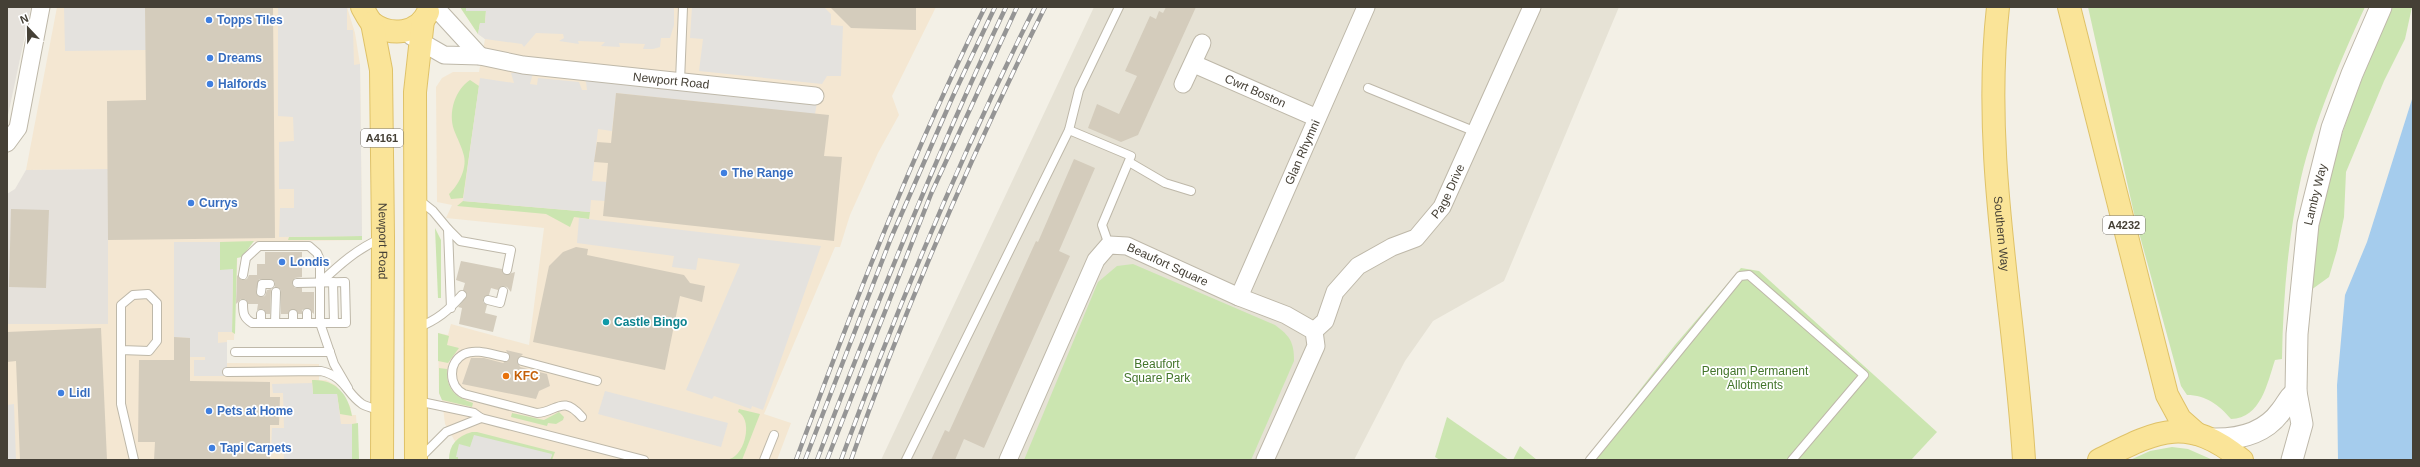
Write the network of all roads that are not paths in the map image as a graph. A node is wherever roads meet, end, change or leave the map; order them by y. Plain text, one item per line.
1 (41, 7) edge
2 (683, 7) edge
3 (1119, 7) edge
4 (1366, 7) edge
5 (1532, 7) edge
6 (1998, 7) edge
7 (2069, 7) edge
8 (2381, 7) edge
9 (429, 11) edge
10 (367, 15) edge
11 (412, 37) junction
12 (1202, 43) dead end
13 (480, 56) junction
14 (1194, 64) junction
15 (680, 81) junction
16 (1184, 84) dead end
17 (1368, 88) dead end
18 (815, 96) dead end
19 (1317, 118) junction
20 (1069, 130) junction
21 (1476, 132) junction
22 (7, 143) edge
23 (1128, 162) junction
24 (1191, 191) dead end
25 (416, 199) junction
26 (448, 230) junction
27 (383, 238) junction
28 (1109, 245) junction
29 (507, 270) dead end
30 (243, 275) dead end
31 (333, 282) junction
32 (297, 283) dead end
33 (320, 283) junction
34 (503, 291) dead end
35 (276, 292) dead end
36 (462, 295) dead end
37 (1239, 297) junction
38 (488, 300) dead end
39 (243, 304) dead end
40 (451, 308) junction
41 (307, 313) dead end
42 (261, 314) dead end
43 (293, 314) dead end
44 (261, 323) junction
45 (275, 323) junction
46 (293, 323) junction
47 (307, 323) junction
48 (320, 323) junction
49 (334, 323) junction
50 (415, 329) junction
51 (1314, 331) junction
52 (121, 350) junction
53 (235, 352) dead end
54 (330, 352) junction
55 (504, 357) dead end
56 (522, 361) dead end
57 (227, 372) dead end
58 (597, 380) dead end
59 (348, 388) junction
60 (2296, 392) junction
61 (416, 400) junction
62 (383, 413) junction
63 (582, 417) dead end
64 (481, 418) junction
65 (774, 435) dead end
66 (2203, 436) junction
67 (134, 460) edge
68 (382, 460) edge
69 (417, 460) edge
70 (644, 460) edge
71 (764, 460) edge
72 (906, 460) edge
73 (1008, 460) edge
74 (1266, 460) edge
75 (1590, 460) edge
76 (1792, 460) edge
77 (2024, 460) edge
78 (2099, 460) edge
79 (2242, 460) edge
80 (2292, 460) edge

1 - 22 street
2 - 15 lane
3 - 20 lane
4 - 19 street, Glan Rhymni
5 - 21 street, Page Drive
6 - 77 main road, Southern Way
7 - 66 main road, A4232
8 - 60 street, Lamby Way
9 - 11 main road
9 - 13 street
10 - 11 main road, A4161
10 - 27 main road, Newport Road / A4161
11 - 13 street, Newport Road
11 - 25 main road, A4161
12 - 14 street
13 - 15 street, Newport Road
14 - 16 street
14 - 19 street, Cwrt Boston
15 - 18 street, Newport Road
17 - 21 lane
19 - 37 street, Glan Rhymni
20 - 23 lane
20 - 72 lane
21 - 51 street, Page Drive
23 - 24 lane
23 - 28 lane
25 - 26 lane
25 - 50 main road, A4161
26 - 29 lane
26 - 40 lane
27 - 33 lane
27 - 62 main road, Newport Road / A4161
28 - 37 street, Beaufort Square
28 - 73 street
30 - 33 lane
31 - 33 lane
31 - 49 lane
31 - 49 lane
32 - 33 lane
33 - 48 lane
34 - 38 lane
35 - 45 lane
36 - 40 lane
37 - 51 street, Beaufort Square
39 - 44 lane
40 - 50 lane
41 - 47 lane
42 - 44 lane
43 - 46 lane
44 - 45 lane
45 - 46 lane
46 - 47 lane
47 - 48 lane
48 - 49 lane
48 - 54 lane
50 - 61 main road, A4161
51 - 74 street
52 - 52 lane
52 - 67 lane
53 - 54 lane
54 - 59 lane
55 - 63 lane
56 - 58 lane
57 - 59 lane
59 - 62 lane
60 - 66 street
60 - 80 street, Lamby Way
61 - 64 lane
61 - 69 main road, A4161
62 - 68 main road, Newport Road / A4161
64 - 69 lane
64 - 70 lane
65 - 71 lane
66 - 78 main road
66 - 79 main road
75 - 76 lane

